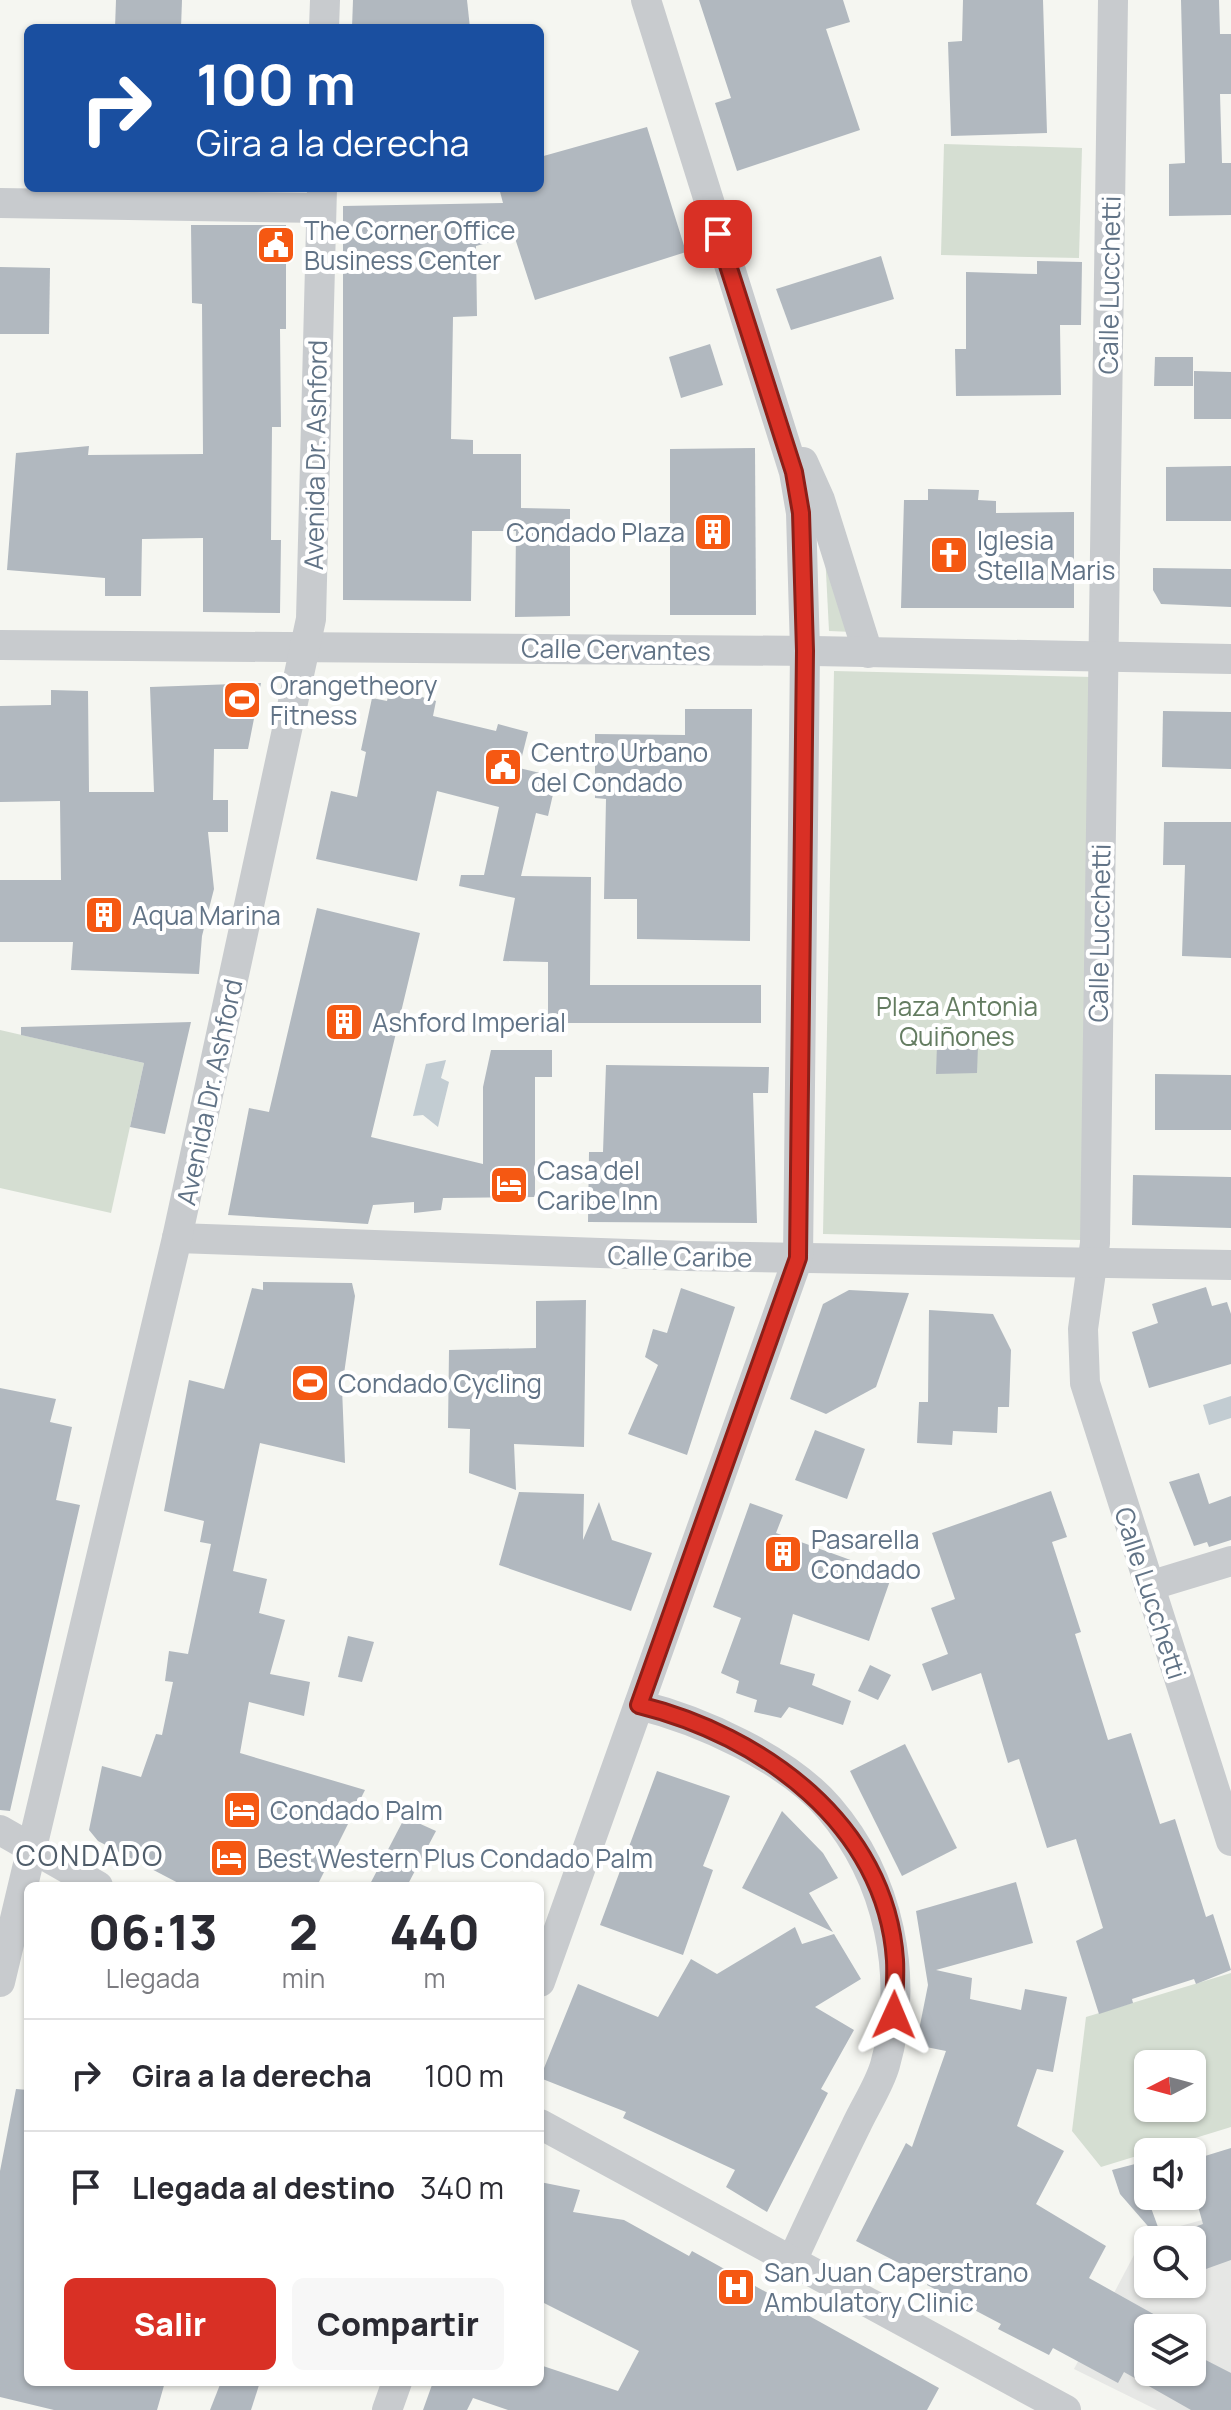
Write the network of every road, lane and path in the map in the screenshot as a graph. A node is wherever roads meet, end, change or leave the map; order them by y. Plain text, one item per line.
1 (325, 0) edge
2 (646, 0) edge
3 (1113, 0) edge
4 (324, 24) edge
5 (321, 198) edge
6 (0, 203) edge
7 (781, 436) junction
8 (0, 645) edge
9 (306, 646) junction
10 (805, 651) junction
11 (868, 653) junction
12 (1103, 658) junction
13 (1231, 659) edge
14 (177, 1238) junction
15 (798, 1258) junction
16 (1092, 1263) junction
17 (1231, 1265) edge
18 (1231, 1561) edge
19 (1149, 1586) junction
20 (639, 1705) junction
21 (0, 1830) edge
22 (1231, 1841) edge
23 (34, 1850) junction
24 (26, 1882) edge
25 (91, 1882) edge
26 (24, 1889) edge
27 (544, 1971) edge
28 (0, 1982) edge
29 (544, 2126) edge
30 (791, 2263) junction
31 (396, 2386) edge
32 (387, 2410) edge
33 (1066, 2410) edge

1 - 4 street
2 - 7 street
3 - 12 street, Calle Lucchetti
5 - 6 street
5 - 9 street, Avenida Dr. Ashford
7 - 10 street
7 - 11 street
8 - 9 street, Calle Cervantes
9 - 10 street, Calle Cervantes
9 - 14 street, Avenida Dr. Ashford
10 - 11 street, Calle Cervantes
10 - 15 street
11 - 12 street, Calle Cervantes
12 - 13 street, Calle Cervantes
12 - 16 street, Calle Lucchetti
14 - 15 street, Calle Caribe
14 - 23 street, Avenida Dr. Ashford
15 - 16 street, Calle Caribe
15 - 20 street
16 - 17 street, Calle Caribe
16 - 19 street, Calle Lucchetti
18 - 19 street
19 - 22 street, Calle Lucchetti
20 - 27 street
20 - 30 street
21 - 23 street
23 - 24 street, Avenida Dr. Ashford
23 - 25 street
26 - 28 street, Avenida Dr. Ashford
29 - 30 street
30 - 33 street
31 - 32 street

